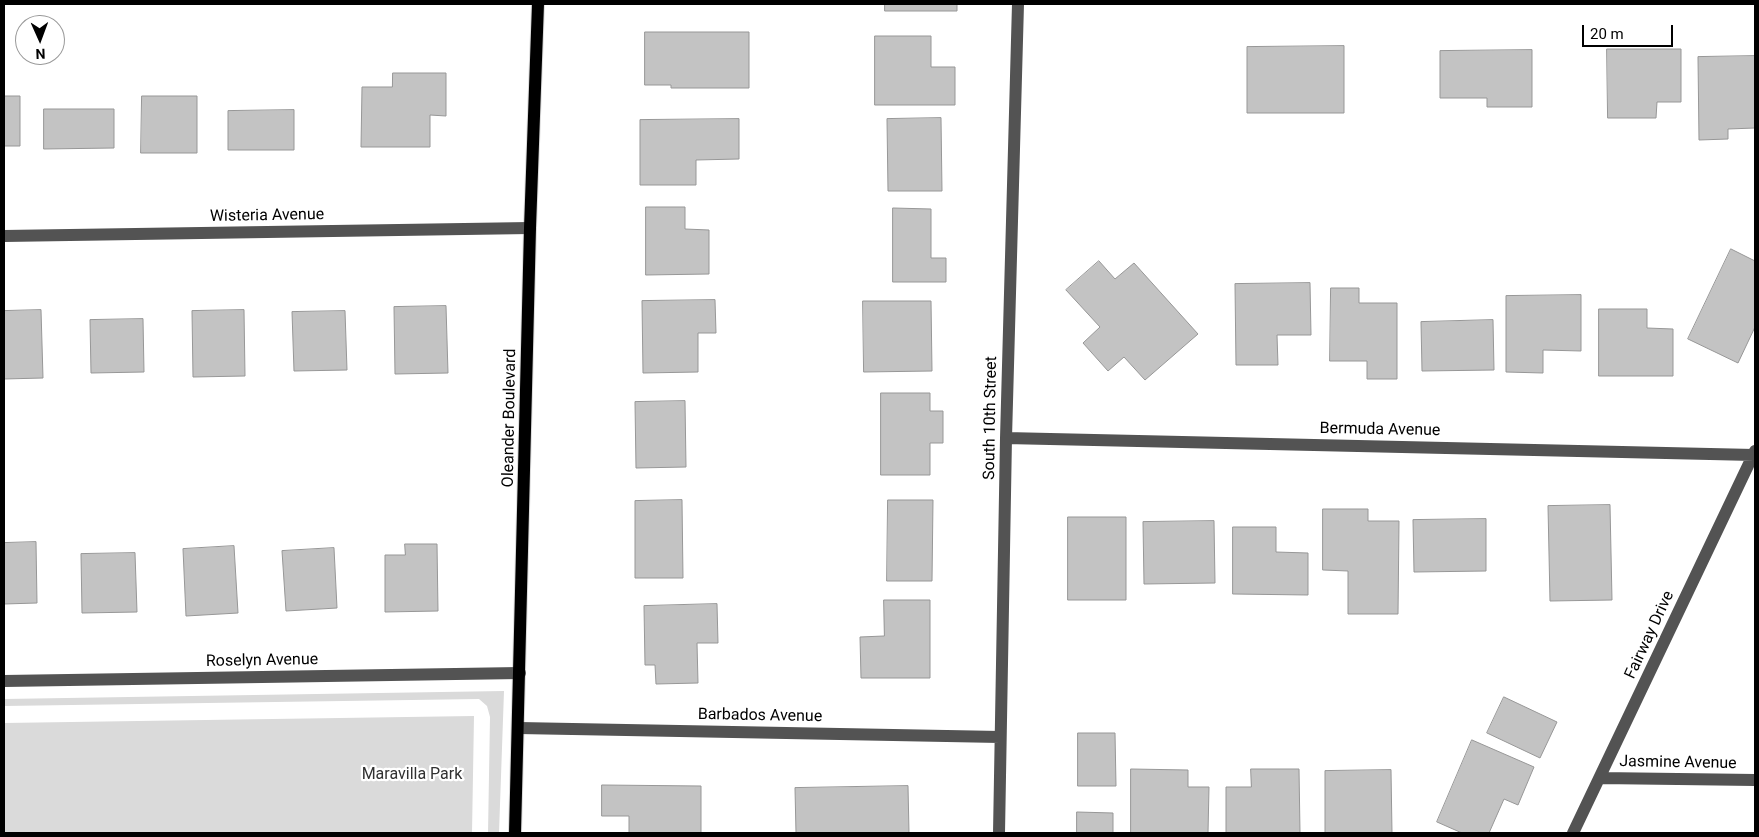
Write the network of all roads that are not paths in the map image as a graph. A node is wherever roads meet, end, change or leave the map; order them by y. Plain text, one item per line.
1 (538, 4) edge
2 (1018, 4) edge
3 (530, 228) junction
4 (4, 236) edge
5 (1006, 438) junction
6 (1754, 453) edge
7 (520, 673) junction
8 (4, 681) edge
9 (519, 728) junction
10 (1000, 737) junction
11 (1600, 778) junction
12 (1755, 780) edge
13 (515, 833) edge
14 (999, 833) edge
15 (1573, 833) edge

1 - 3 main road, Oleander Boulevard
2 - 5 street, South 10th Street
3 - 4 street, Wisteria Avenue
3 - 7 main road, Oleander Boulevard
5 - 6 street, Bermuda Avenue
5 - 10 street, South 10th Street
6 - 11 street, Fairway Drive
7 - 8 street, Roselyn Avenue
7 - 9 main road, Oleander Boulevard
9 - 10 street, Barbados Avenue
9 - 13 main road, Oleander Boulevard
10 - 14 street, South 10th Street
11 - 12 street, Jasmine Avenue
11 - 15 street, Fairway Drive

